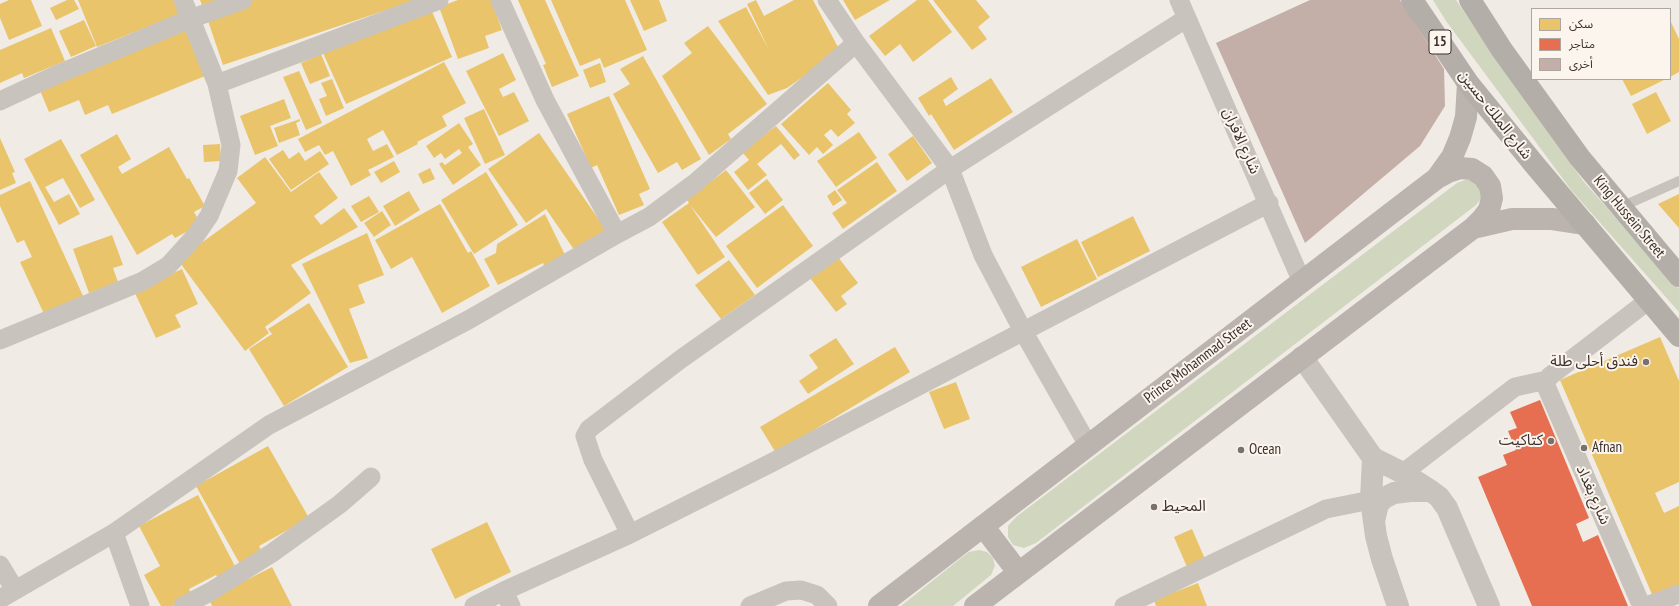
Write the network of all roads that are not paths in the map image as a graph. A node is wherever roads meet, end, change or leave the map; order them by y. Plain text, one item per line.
1 (183, 0) edge
2 (243, 0) edge
3 (438, 0) edge
4 (500, 0) edge
5 (827, 0) edge
6 (1179, 0) edge
7 (1412, 0) edge
8 (1470, 0) edge
9 (1187, 18) junction
10 (190, 19) junction
11 (856, 43) junction
12 (1468, 83) junction
13 (218, 84) junction
14 (0, 101) edge
15 (950, 169) junction
16 (1437, 178) junction
17 (1679, 181) edge
18 (1269, 203) junction
19 (1621, 208) junction
20 (1585, 224) junction
21 (1472, 228) junction
22 (617, 234) junction
23 (1679, 276) edge
24 (1302, 282) junction
25 (1649, 300) junction
26 (1023, 331) junction
27 (1679, 336) edge
28 (0, 340) edge
29 (1302, 357) junction
30 (1547, 380) junction
31 (1088, 445) junction
32 (1373, 458) junction
33 (1403, 473) junction
34 (371, 477) dead end
35 (1431, 491) junction
36 (1371, 500) junction
37 (1374, 524) junction
38 (983, 526) junction
39 (114, 533) junction
40 (630, 534) junction
41 (0, 565) edge
42 (1018, 572) junction
43 (1679, 594) edge
44 (7, 595) edge
45 (507, 598) edge
46 (140, 606) edge
47 (183, 606) edge
48 (474, 606) edge
49 (750, 606) edge
50 (828, 606) edge
51 (879, 606) edge
52 (975, 606) edge
53 (1124, 606) edge
54 (1398, 606) edge
55 (1489, 606) edge

1 - 10 street
2 - 10 street
3 - 13 street
4 - 22 street
5 - 11 street
6 - 9 street, شارع الافران
7 - 12 highway, شارع الملك حسين / 15
8 - 19 highway, King Hussein Street
9 - 15 street
9 - 18 street, شارع الافران
10 - 13 street
10 - 14 street
11 - 15 street
11 - 22 street
12 - 16 main road, Prince Mohammad Street
12 - 20 highway, شارع الملك حسين
13 - 28 street
15 - 26 street
15 - 40 street
16 - 21 main road
16 - 24 main road, Prince Mohammad Street
17 - 19 lane
18 - 24 street, شارع الافران
18 - 26 street
19 - 23 highway, King Hussein Street
20 - 21 main road
20 - 25 highway
21 - 29 main road
22 - 39 street
24 - 31 main road, Prince Mohammad Street
25 - 27 highway
25 - 30 street
26 - 31 street
26 - 40 street
29 - 32 street
29 - 42 main road
30 - 33 street
30 - 43 street, شارع بغداد
31 - 38 main road, Prince Mohammad Street
32 - 33 street
32 - 36 street
33 - 35 street
34 - 47 street
35 - 37 street
35 - 55 street
36 - 37 street
36 - 53 street
37 - 54 street
38 - 42 main road
38 - 51 main road, Prince Mohammad Street
39 - 44 street
39 - 46 street
40 - 45 street
41 - 44 street
42 - 52 main road
45 - 48 street
49 - 50 street

